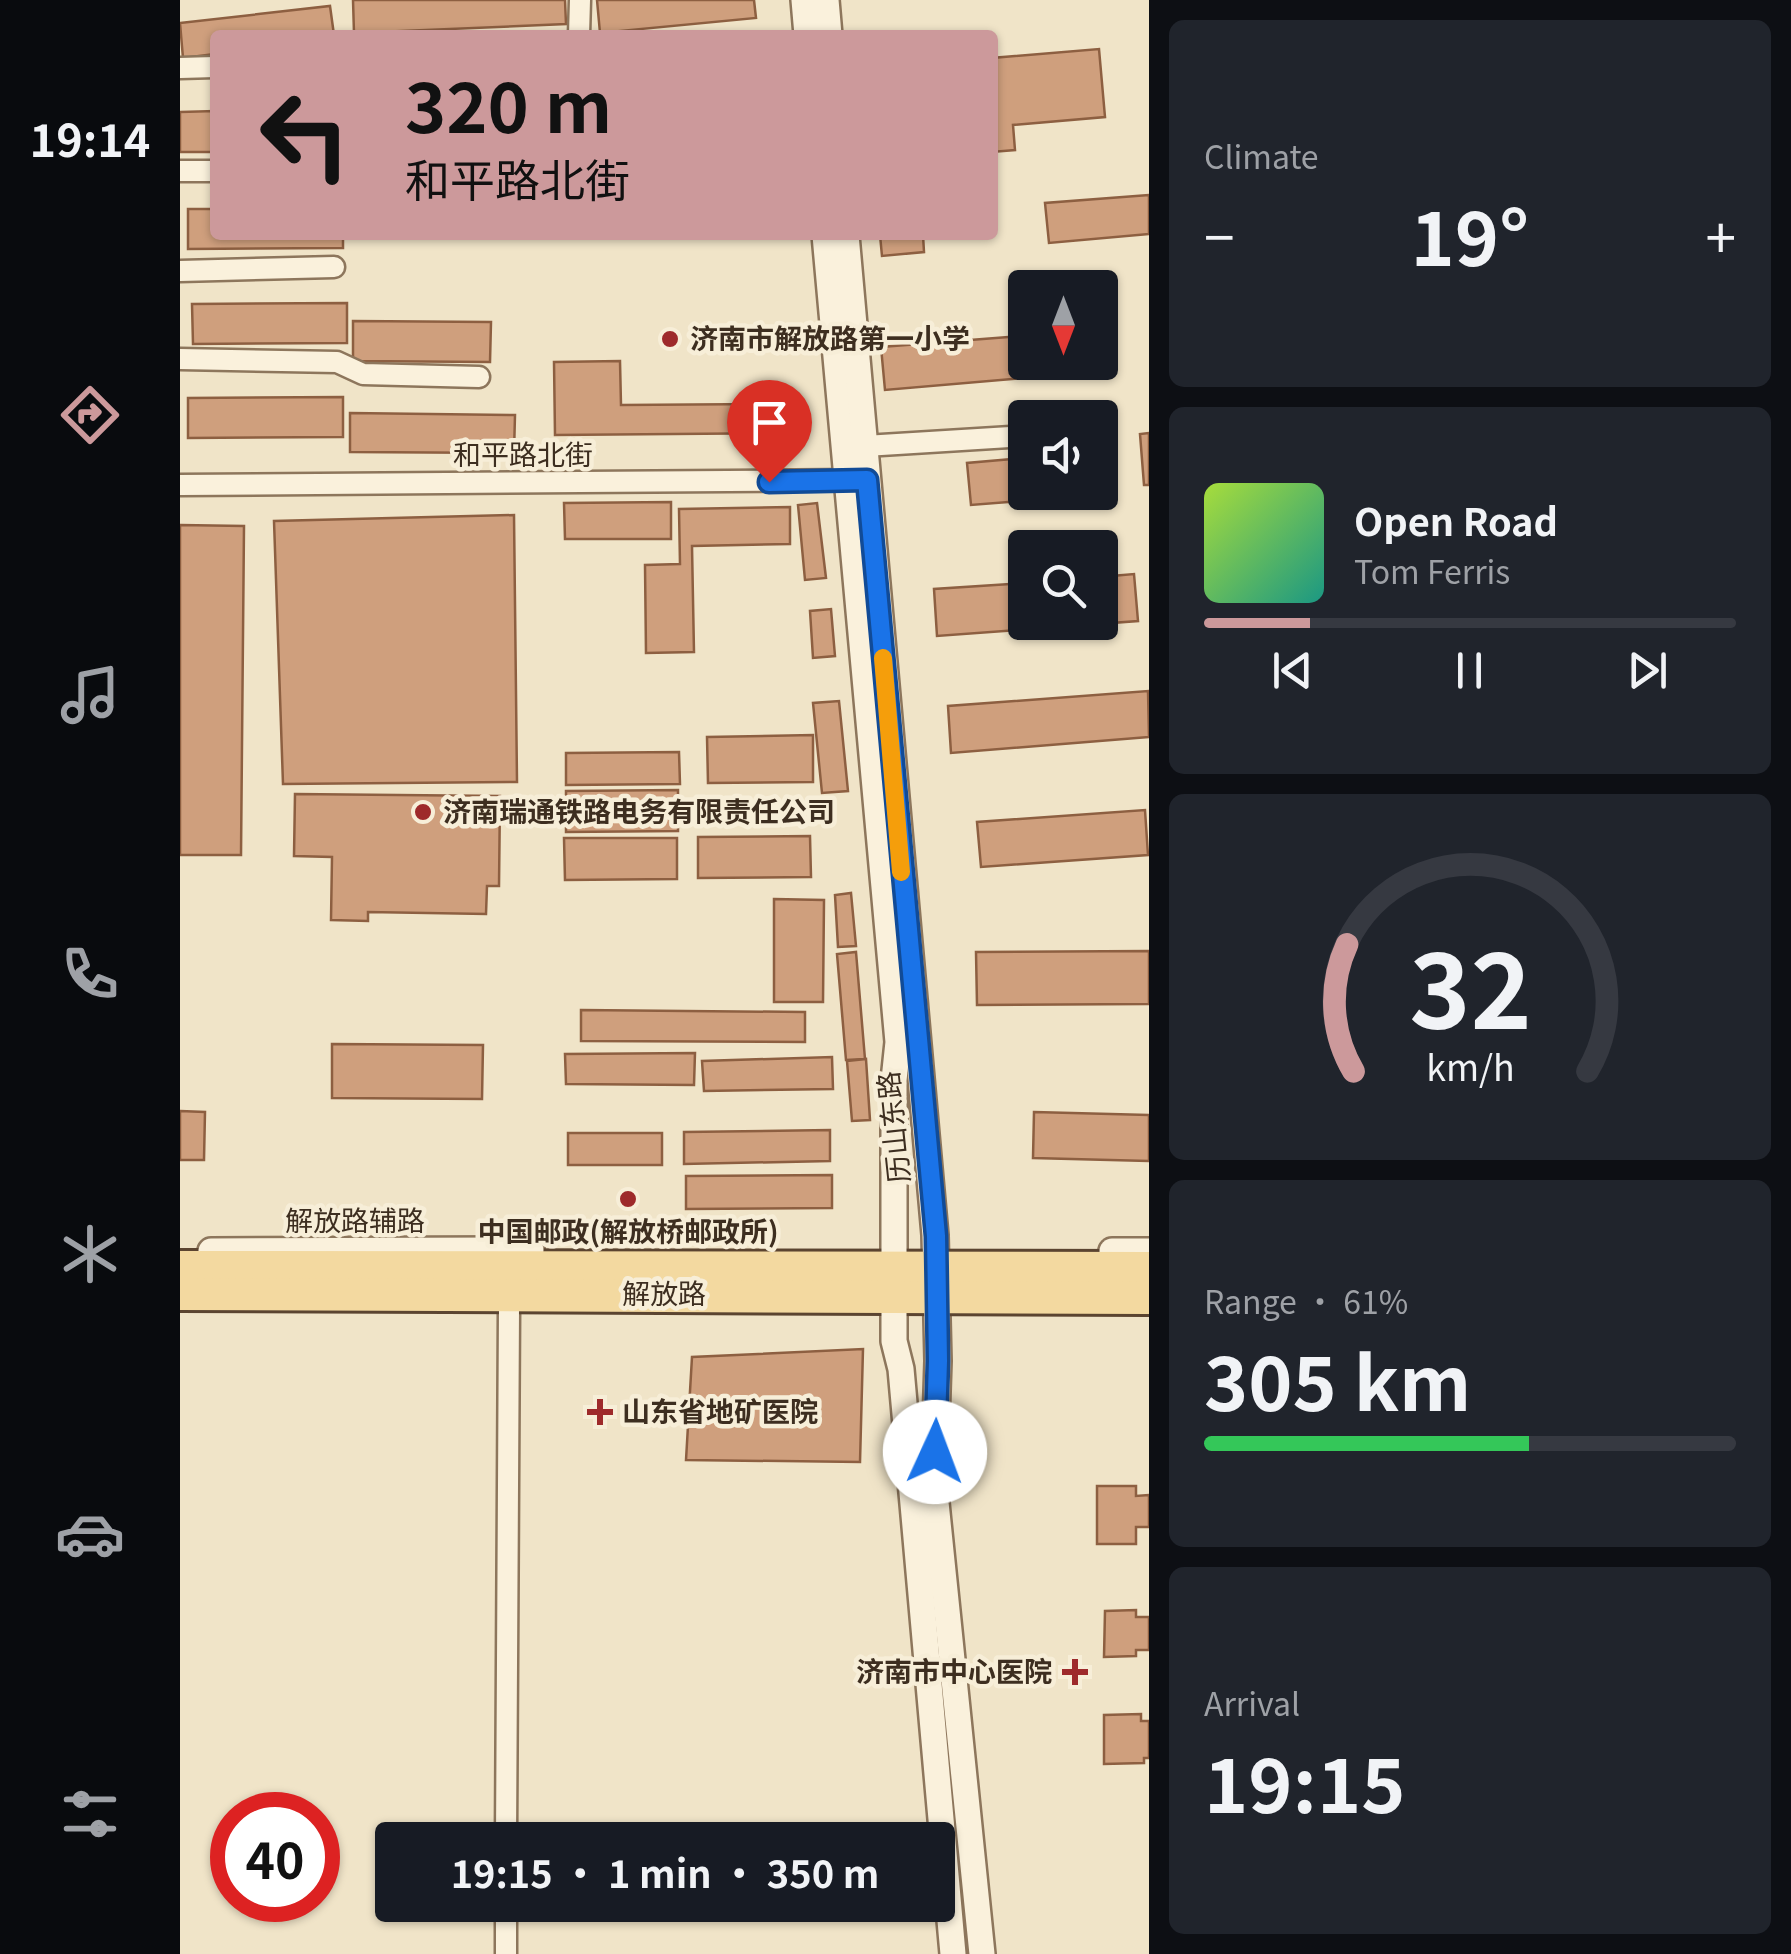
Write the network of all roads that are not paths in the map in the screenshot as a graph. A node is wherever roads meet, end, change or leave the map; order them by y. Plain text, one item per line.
1 (580, 0) edge
2 (804, 0) edge
3 (826, 0) edge
4 (579, 30) edge
5 (807, 30) edge
6 (829, 30) edge
7 (210, 67) edge
8 (180, 68) edge
9 (210, 171) edge
10 (180, 172) edge
11 (826, 240) edge
12 (846, 240) edge
13 (334, 266) dead end
14 (180, 271) edge
15 (180, 360) edge
16 (480, 377) dead end
17 (1008, 437) edge
18 (864, 446) junction
19 (857, 480) junction
20 (180, 485) edge
21 (180, 1251) edge
22 (1148, 1251) edge
23 (180, 1267) edge
24 (1148, 1268) edge
25 (548, 1270) junction
26 (1101, 1272) junction
27 (893, 1281) junction
28 (938, 1281) junction
29 (180, 1294) edge
30 (1147, 1306) edge
31 (180, 1309) edge
32 (518, 1309) junction
33 (506, 1822) edge
34 (506, 1922) edge
35 (506, 1954) edge
36 (952, 1954) edge
37 (982, 1954) edge

1 - 4 street
2 - 5 street
3 - 6 street
7 - 8 street
9 - 10 street
11 - 19 street, 历山东路
12 - 18 street, 历山东路
13 - 14 street
15 - 16 street
17 - 18 street
18 - 19 street, 历山东路
19 - 20 street, 和平路北街
19 - 27 street, 历山东路
19 - 28 street, 历山东路
21 - 25 street, 解放路辅路
22 - 26 street
23 - 25 main road, 解放路
24 - 26 main road, 解放路
25 - 27 main road, 解放路
25 - 29 main road, 解放路
25 - 32 main road
26 - 28 main road, 解放路
26 - 30 main road
27 - 28 main road, 解放路
27 - 36 street, 历山东路
28 - 37 street, 历山东路
31 - 32 street
32 - 33 street
34 - 35 street

